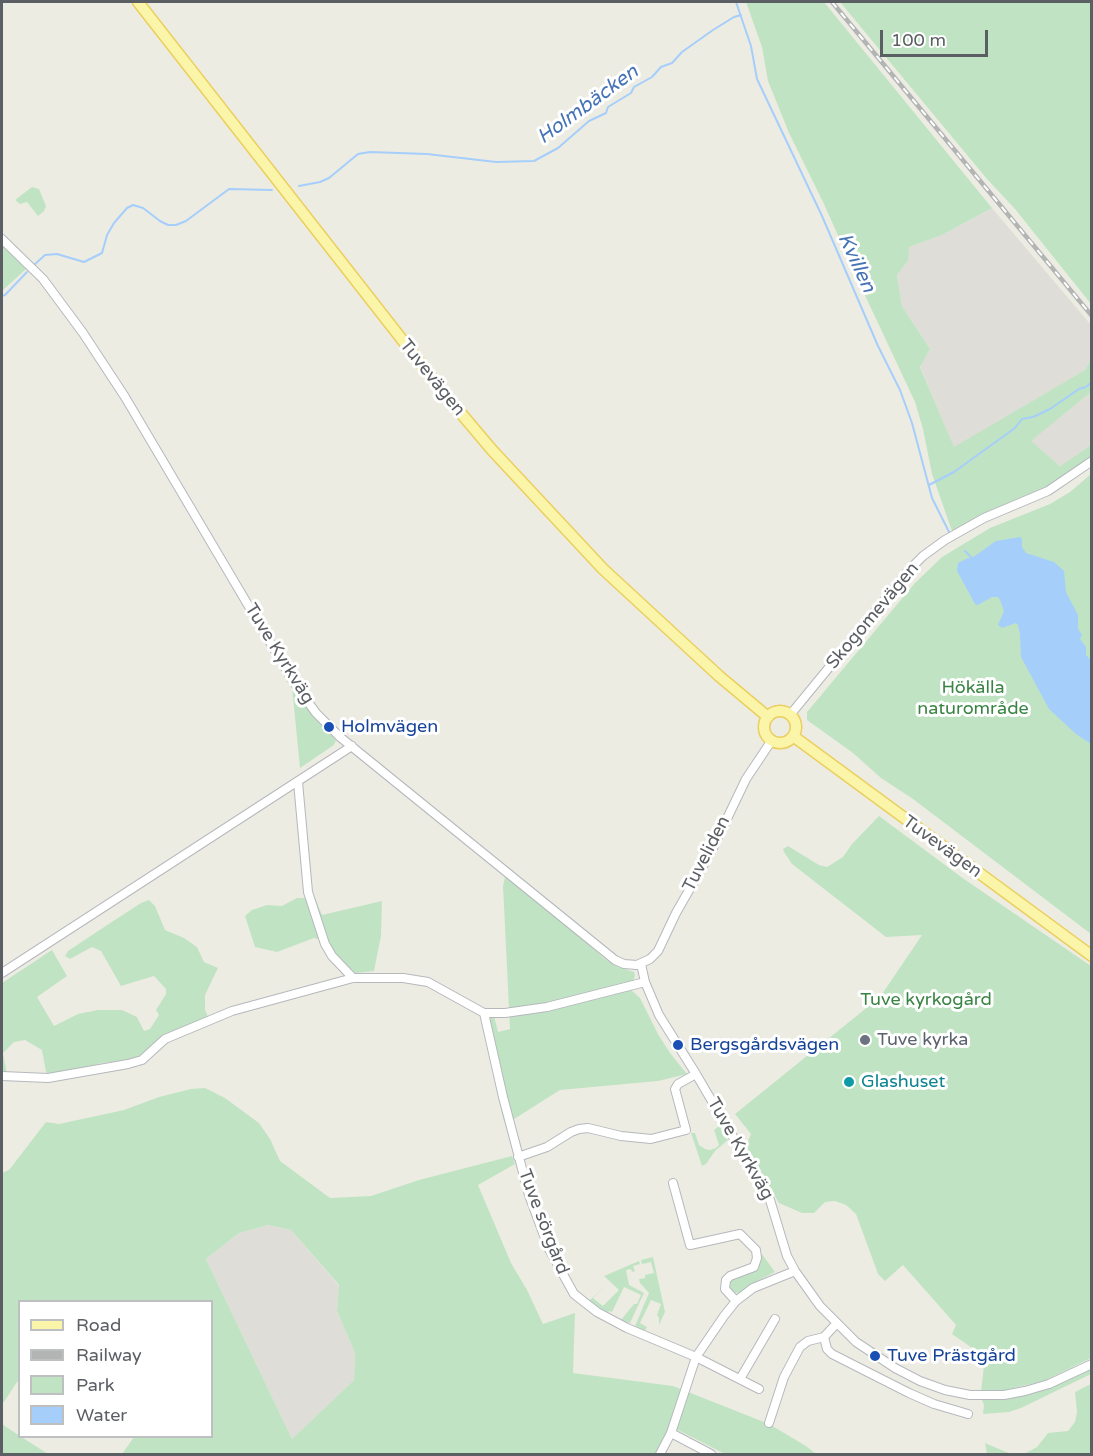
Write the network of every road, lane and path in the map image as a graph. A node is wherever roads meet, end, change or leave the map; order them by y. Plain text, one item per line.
1 (138, 2) edge
2 (2, 239) edge
3 (1092, 461) edge
4 (790, 715) junction
5 (768, 717) junction
6 (793, 736) junction
7 (772, 740) junction
8 (352, 746) junction
9 (298, 782) junction
10 (1092, 956) edge
11 (641, 964) junction
12 (2, 973) edge
13 (353, 978) junction
14 (645, 982) junction
15 (484, 1012) junction
16 (696, 1074) junction
17 (2, 1076) edge
18 (518, 1157) junction
19 (673, 1183) dead end
20 (795, 1271) junction
21 (736, 1301) junction
22 (775, 1319) dead end
23 (837, 1323) junction
24 (824, 1337) junction
25 (696, 1357) junction
26 (1092, 1364) edge
27 (740, 1379) junction
28 (759, 1389) dead end
29 (968, 1414) dead end
30 (769, 1423) dead end
31 (671, 1433) junction
32 (660, 1455) edge
33 (711, 1455) edge

1 - 5 main road, Tuvevägen
2 - 8 street, Tuve Kyrkväg
3 - 4 street, Skogomevägen
4 - 5 main road
4 - 6 main road
5 - 7 main road
6 - 7 main road
6 - 10 main road, Tuvevägen
7 - 11 street, Tuveliden
8 - 9 street
8 - 11 street, Tuve Kyrkväg
9 - 12 street
9 - 13 street
11 - 14 street, Tuve Kyrkväg
13 - 15 street
13 - 17 street
14 - 15 street
14 - 16 street, Tuve Kyrkväg
15 - 18 street, Tuve sörgård
16 - 18 street, Tuve Kyrkväg
16 - 20 street, Tuve Kyrkväg
18 - 25 street, Tuve sörgård
19 - 21 street
20 - 21 street
20 - 23 street, Tuve Kyrkväg
21 - 25 street
22 - 27 street
23 - 24 street
23 - 26 street, Tuve Kyrkväg
24 - 29 street
24 - 30 street
25 - 27 street, Tuve sörgård
25 - 31 street
27 - 28 street, Tuve sörgård
31 - 32 street
31 - 33 street

